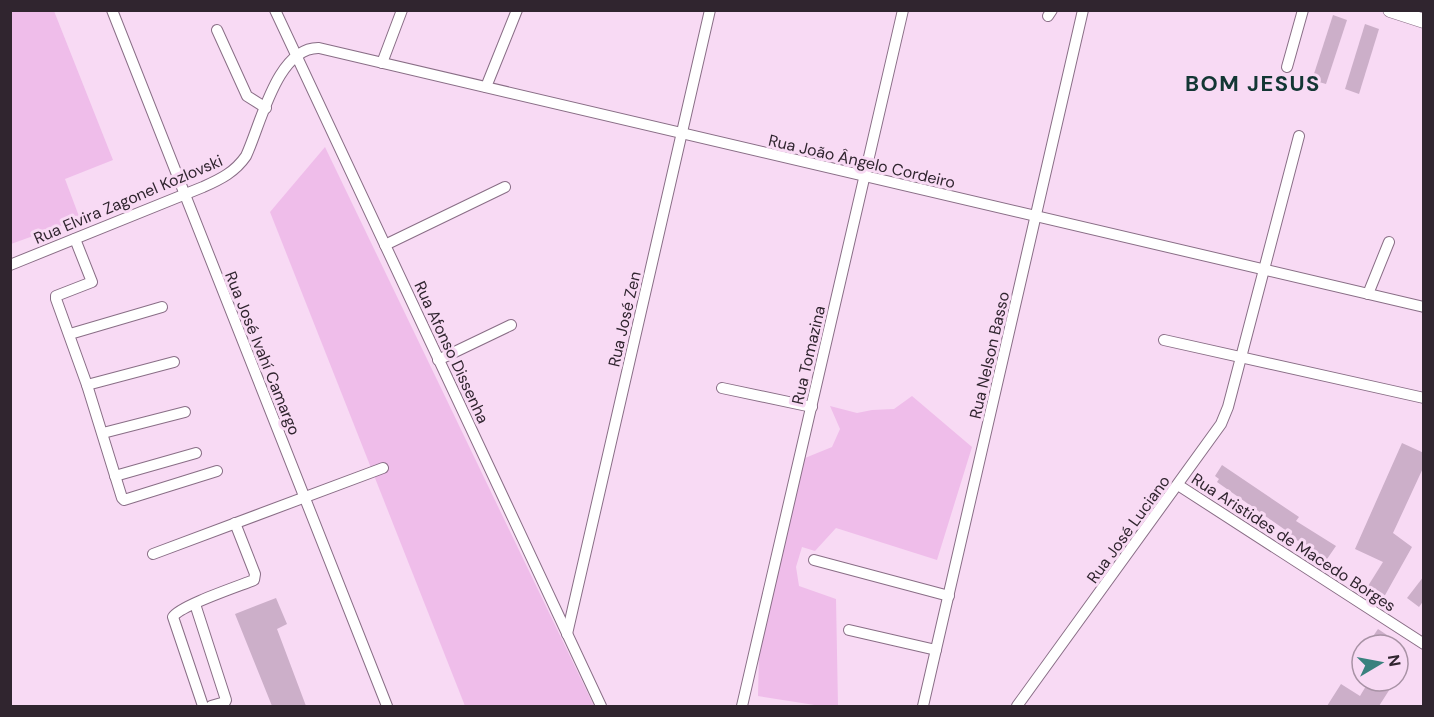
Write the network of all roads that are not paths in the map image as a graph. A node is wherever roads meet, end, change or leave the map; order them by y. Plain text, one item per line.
1 (112, 10) edge
2 (276, 10) edge
3 (402, 10) edge
4 (516, 10) edge
5 (710, 10) edge
6 (903, 10) edge
7 (1083, 10) edge
8 (1302, 10) edge
9 (1390, 10) edge
10 (1424, 21) edge
11 (217, 30) dead end
12 (296, 55) junction
13 (382, 63) junction
14 (1287, 67) dead end
15 (486, 87) junction
16 (266, 108) junction
17 (682, 134) junction
18 (1299, 136) dead end
19 (865, 177) junction
20 (506, 187) dead end
21 (184, 194) junction
22 (1036, 217) junction
23 (75, 239) junction
24 (1389, 242) dead end
25 (385, 245) junction
26 (10, 265) edge
27 (1264, 270) junction
28 (1368, 294) junction
29 (162, 307) dead end
30 (1424, 308) edge
31 (511, 325) dead end
32 (70, 334) junction
33 (1164, 340) dead end
34 (1241, 357) junction
35 (438, 360) junction
36 (174, 362) dead end
37 (87, 385) junction
38 (722, 388) dead end
39 (1424, 398) edge
40 (812, 407) junction
41 (185, 412) dead end
42 (103, 434) junction
43 (196, 453) dead end
44 (383, 468) dead end
45 (217, 471) dead end
46 (115, 476) junction
47 (1179, 485) junction
48 (304, 497) junction
49 (235, 523) junction
50 (153, 554) dead end
51 (814, 560) dead end
52 (949, 596) junction
53 (195, 604) junction
54 (849, 630) dead end
55 (567, 634) junction
56 (1424, 644) edge
57 (936, 650) junction
58 (203, 706) edge
59 (212, 706) edge
60 (387, 706) edge
61 (601, 706) edge
62 (742, 706) edge
63 (923, 706) edge
64 (1017, 706) edge

1 - 21 street, Rua José Ivahí Camargo
2 - 12 street, Rua Afonso Dissenha
3 - 13 street
4 - 15 street
5 - 17 street, Rua José Zen
6 - 19 street, Rua Tomazina
7 - 22 street, Rua Nelson Basso
8 - 14 street
9 - 10 main road
11 - 16 street
12 - 13 street, Rua João Ângelo Cordeiro
12 - 16 street, Rua Elvira Zagonel Kozlovski
12 - 25 street, Rua Afonso Dissenha
13 - 15 street, Rua João Ângelo Cordeiro
15 - 17 street, Rua João Ângelo Cordeiro
16 - 21 street, Rua Elvira Zagonel Kozlovski
17 - 19 street, Rua João Ângelo Cordeiro
17 - 55 street, Rua José Zen
18 - 27 street, Rua José Luciano
19 - 22 street, Rua João Ângelo Cordeiro
19 - 40 street, Rua Tomazina
20 - 25 street
21 - 23 street, Rua Elvira Zagonel Kozlovski
21 - 48 street, Rua José Ivahí Camargo
22 - 27 street, Rua João Ângelo Cordeiro
22 - 52 street, Rua Nelson Basso
23 - 26 street, Rua Elvira Zagonel Kozlovski
23 - 32 street
24 - 28 street
25 - 35 street, Rua Afonso Dissenha
27 - 28 street, Rua João Ângelo Cordeiro
27 - 34 street, Rua José Luciano
28 - 30 street, Rua João Ângelo Cordeiro
29 - 32 street
31 - 35 street
32 - 37 street
33 - 34 street
34 - 39 street
34 - 47 street, Rua José Luciano
35 - 55 street, Rua Afonso Dissenha
36 - 37 street
37 - 42 street
38 - 40 street
40 - 62 street, Rua Tomazina
41 - 42 street
42 - 46 street
43 - 46 street
44 - 48 street
45 - 46 street
47 - 56 street, Rua Aristides de Macedo Borges
47 - 64 street, Rua José Luciano
48 - 49 street
48 - 60 street, Rua José Ivahí Camargo
49 - 50 street
49 - 53 street
51 - 52 street
52 - 57 street, Rua Nelson Basso
53 - 58 street
53 - 59 street
54 - 57 street
55 - 61 street, Rua Afonso Dissenha
57 - 63 street, Rua Nelson Basso

